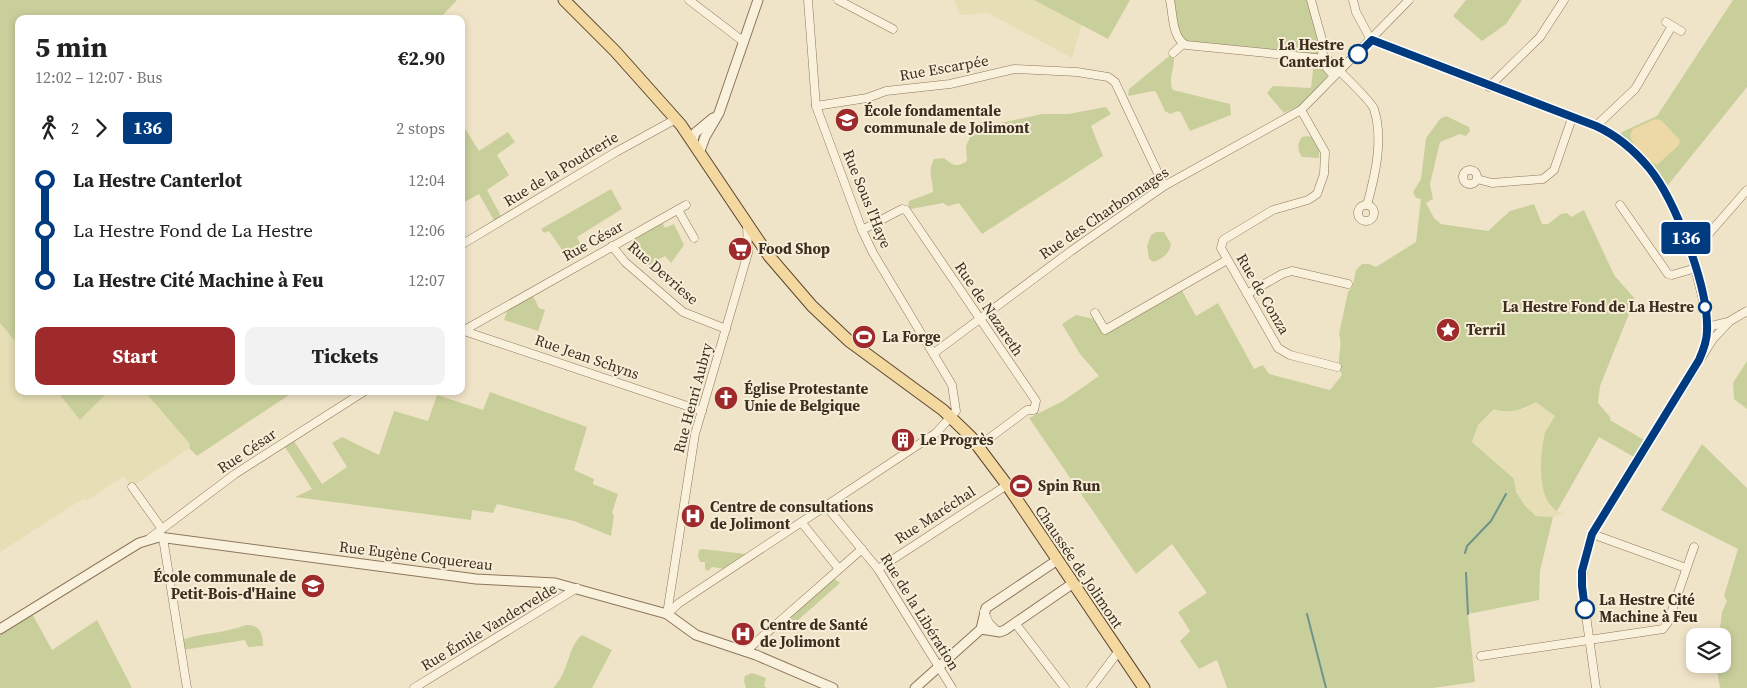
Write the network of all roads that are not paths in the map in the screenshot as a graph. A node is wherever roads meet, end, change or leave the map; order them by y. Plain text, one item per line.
1 (564, 0) edge
2 (689, 0) edge
3 (758, 0) edge
4 (808, 0) edge
5 (838, 0) edge
6 (1170, 0) edge
7 (1312, 0) edge
8 (1353, 0) edge
9 (1409, 0) edge
10 (1564, 0) edge
11 (893, 29) dead end
12 (1681, 31) dead end
13 (1372, 40) junction
14 (744, 42) junction
15 (1183, 44) junction
16 (1173, 53) dead end
17 (1322, 58) junction
18 (1336, 74) junction
19 (1489, 87) junction
20 (816, 106) junction
21 (1301, 110) junction
22 (716, 116) junction
23 (1572, 118) junction
24 (678, 122) junction
25 (1596, 126) junction
26 (693, 141) junction
27 (700, 151) junction
28 (1477, 179) dead end
29 (1164, 186) junction
30 (1747, 190) edge
31 (1620, 205) dead end
32 (1367, 206) dead end
33 (747, 222) junction
34 (862, 230) junction
35 (694, 238) dead end
36 (465, 242) edge
37 (612, 246) junction
38 (1692, 253) junction
39 (1227, 260) junction
40 (1696, 268) junction
41 (1348, 284) dead end
42 (1247, 294) junction
43 (1747, 311) edge
44 (1094, 313) dead end
45 (978, 319) junction
46 (1712, 327) junction
47 (726, 329) junction
48 (465, 330) edge
49 (465, 332) edge
50 (934, 354) junction
51 (1337, 367) dead end
52 (358, 395) edge
53 (702, 411) junction
54 (951, 417) junction
55 (979, 446) junction
56 (1007, 485) junction
57 (132, 487) dead end
58 (826, 506) junction
59 (802, 523) junction
60 (1592, 534) junction
61 (161, 535) junction
62 (1694, 546) dead end
63 (862, 548) junction
64 (1056, 561) junction
65 (1686, 568) junction
66 (839, 569) junction
67 (878, 569) junction
68 (1072, 584) junction
69 (577, 588) junction
70 (984, 612) junction
71 (667, 614) junction
72 (1015, 623) junction
73 (0, 629) edge
74 (981, 629) junction
75 (996, 631) junction
76 (1589, 639) junction
77 (746, 651) junction
78 (1118, 652) junction
79 (1480, 656) dead end
80 (938, 667) junction
81 (188, 688) edge
82 (414, 688) edge
83 (833, 688) edge
84 (914, 688) edge
85 (952, 688) edge
86 (1065, 688) edge
87 (1091, 688) edge
88 (1144, 688) edge
89 (1596, 688) edge

1 - 24 main road, Chaussée de Jolimont
2 - 14 street
3 - 14 street
4 - 20 street, Rue Sous l'Haye
5 - 11 street
6 - 15 street
7 - 17 street
8 - 13 street
9 - 13 street, Rue des Charbonnages
10 - 19 street
12 - 25 street
13 - 18 street, Rue des Charbonnages
13 - 19 street
14 - 22 street
15 - 16 street
15 - 17 street
17 - 18 street
18 - 21 street, Rue des Charbonnages
18 - 32 street
19 - 23 street
20 - 29 street, Rue Escarpée
20 - 34 street, Rue Sous l'Haye
21 - 29 street, Rue des Charbonnages
21 - 39 street, Rue de Conza
22 - 24 street
22 - 26 street
22 - 27 street
23 - 25 street
23 - 28 street
24 - 26 main road, Chaussée de Jolimont
24 - 36 street, Rue de la Poudrerie
25 - 38 street
26 - 27 main road, Chaussée de Jolimont
27 - 33 main road, Chaussée de Jolimont
29 - 45 street, Rue des Charbonnages
30 - 38 street
31 - 40 street
33 - 47 street, Rue Henri Aubry
33 - 54 main road, Chaussée de Jolimont
34 - 45 street, Rue de Nazareth
34 - 50 street, Rue Sous l'Haye
35 - 37 street, Rue César
37 - 47 street, Rue Devriese
37 - 48 street, Rue César
38 - 40 street
39 - 42 street, Rue de Conza
39 - 44 street
40 - 46 street
41 - 42 street
42 - 51 street, Rue de Conza
43 - 46 street
45 - 50 street, Rue des Charbonnages
45 - 55 street, Rue de Nazareth
46 - 60 street
47 - 53 street, Rue Henri Aubry
49 - 53 street, Rue Jean Schyns
50 - 54 street, Rue Sous l'Haye
52 - 61 street, Rue César
53 - 71 street, Rue Henri Aubry
54 - 55 main road, Chaussée de Jolimont
54 - 58 street
55 - 56 main road, Chaussée de Jolimont
56 - 64 main road, Chaussée de Jolimont
56 - 67 street, Rue Maréchal
57 - 61 street
58 - 59 street
58 - 63 street, Rue de la Libération
59 - 66 street
59 - 71 street
60 - 65 street
60 - 76 street
61 - 69 street, Rue Eugène Coquereau
61 - 73 street, Rue Eugène Coquereau
61 - 81 street
62 - 65 street
63 - 66 street
63 - 67 street, Rue de la Libération
64 - 68 main road, Chaussée de Jolimont
64 - 70 street
65 - 76 street
66 - 77 street
67 - 80 street, Rue de la Libération
68 - 72 street
68 - 78 main road, Chaussée de Jolimont
69 - 71 street, Rue Eugène Coquereau
69 - 82 street, Rue Émile Vandervelde
70 - 74 street
70 - 75 street
71 - 77 street, Rue Eugène Coquereau
72 - 75 street
72 - 86 street
74 - 75 street
74 - 80 street
76 - 79 street
76 - 89 street
77 - 83 street, Rue Eugène Coquereau
78 - 87 street
78 - 88 main road, Chaussée de Jolimont
80 - 84 street
80 - 85 street, Rue de la Libération

